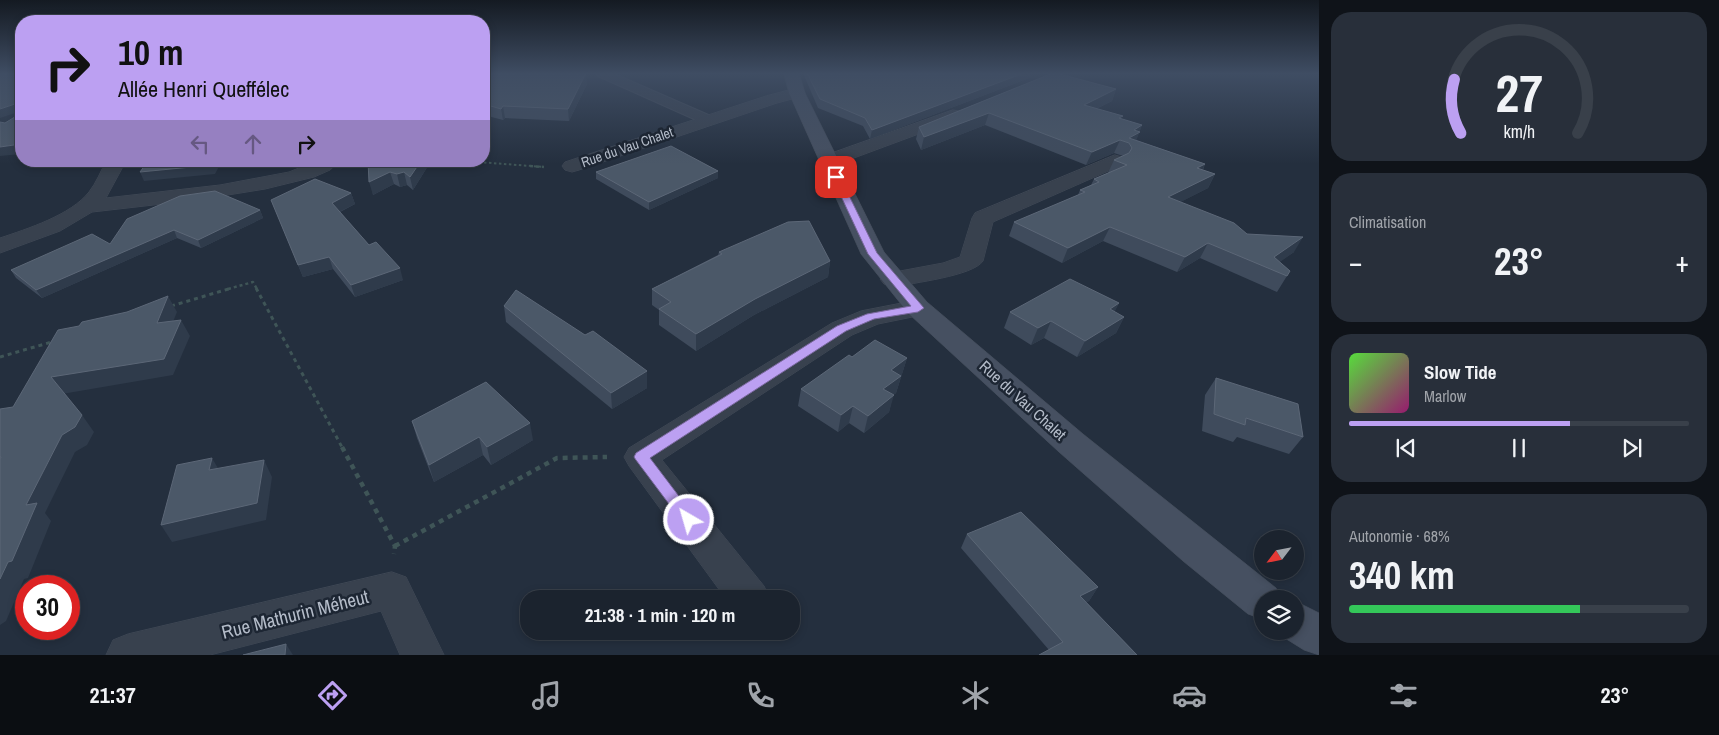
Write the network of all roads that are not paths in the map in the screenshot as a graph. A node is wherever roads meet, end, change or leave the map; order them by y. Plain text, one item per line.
1 (671, 104) edge
2 (758, 104) edge
3 (802, 104) edge
4 (968, 110) edge
5 (708, 120) junction
6 (828, 161) junction
7 (1115, 161) edge
8 (572, 166) road end
9 (113, 167) edge
10 (262, 167) edge
11 (322, 167) edge
12 (260, 184) junction
13 (84, 207) junction
14 (0, 246) edge
15 (892, 279) junction
16 (918, 308) junction
17 (743, 590) edge
18 (1254, 595) edge
19 (1304, 627) edge
20 (1319, 636) edge
21 (128, 655) edge
22 (422, 655) edge

1 - 5 lane
2 - 5 street, Rue du Vau Chalet
3 - 6 street, Rue du Vau Chalet
4 - 6 street
5 - 8 street, Rue du Vau Chalet
6 - 15 street, Rue du Vau Chalet
7 - 15 street
9 - 13 street
10 - 12 street
11 - 12 street
12 - 13 street
13 - 14 street
15 - 16 street, Rue du Vau Chalet
16 - 17 street
16 - 18 street, Rue du Vau Chalet
19 - 20 street
21 - 22 street, Rue Mathurin Méheut

